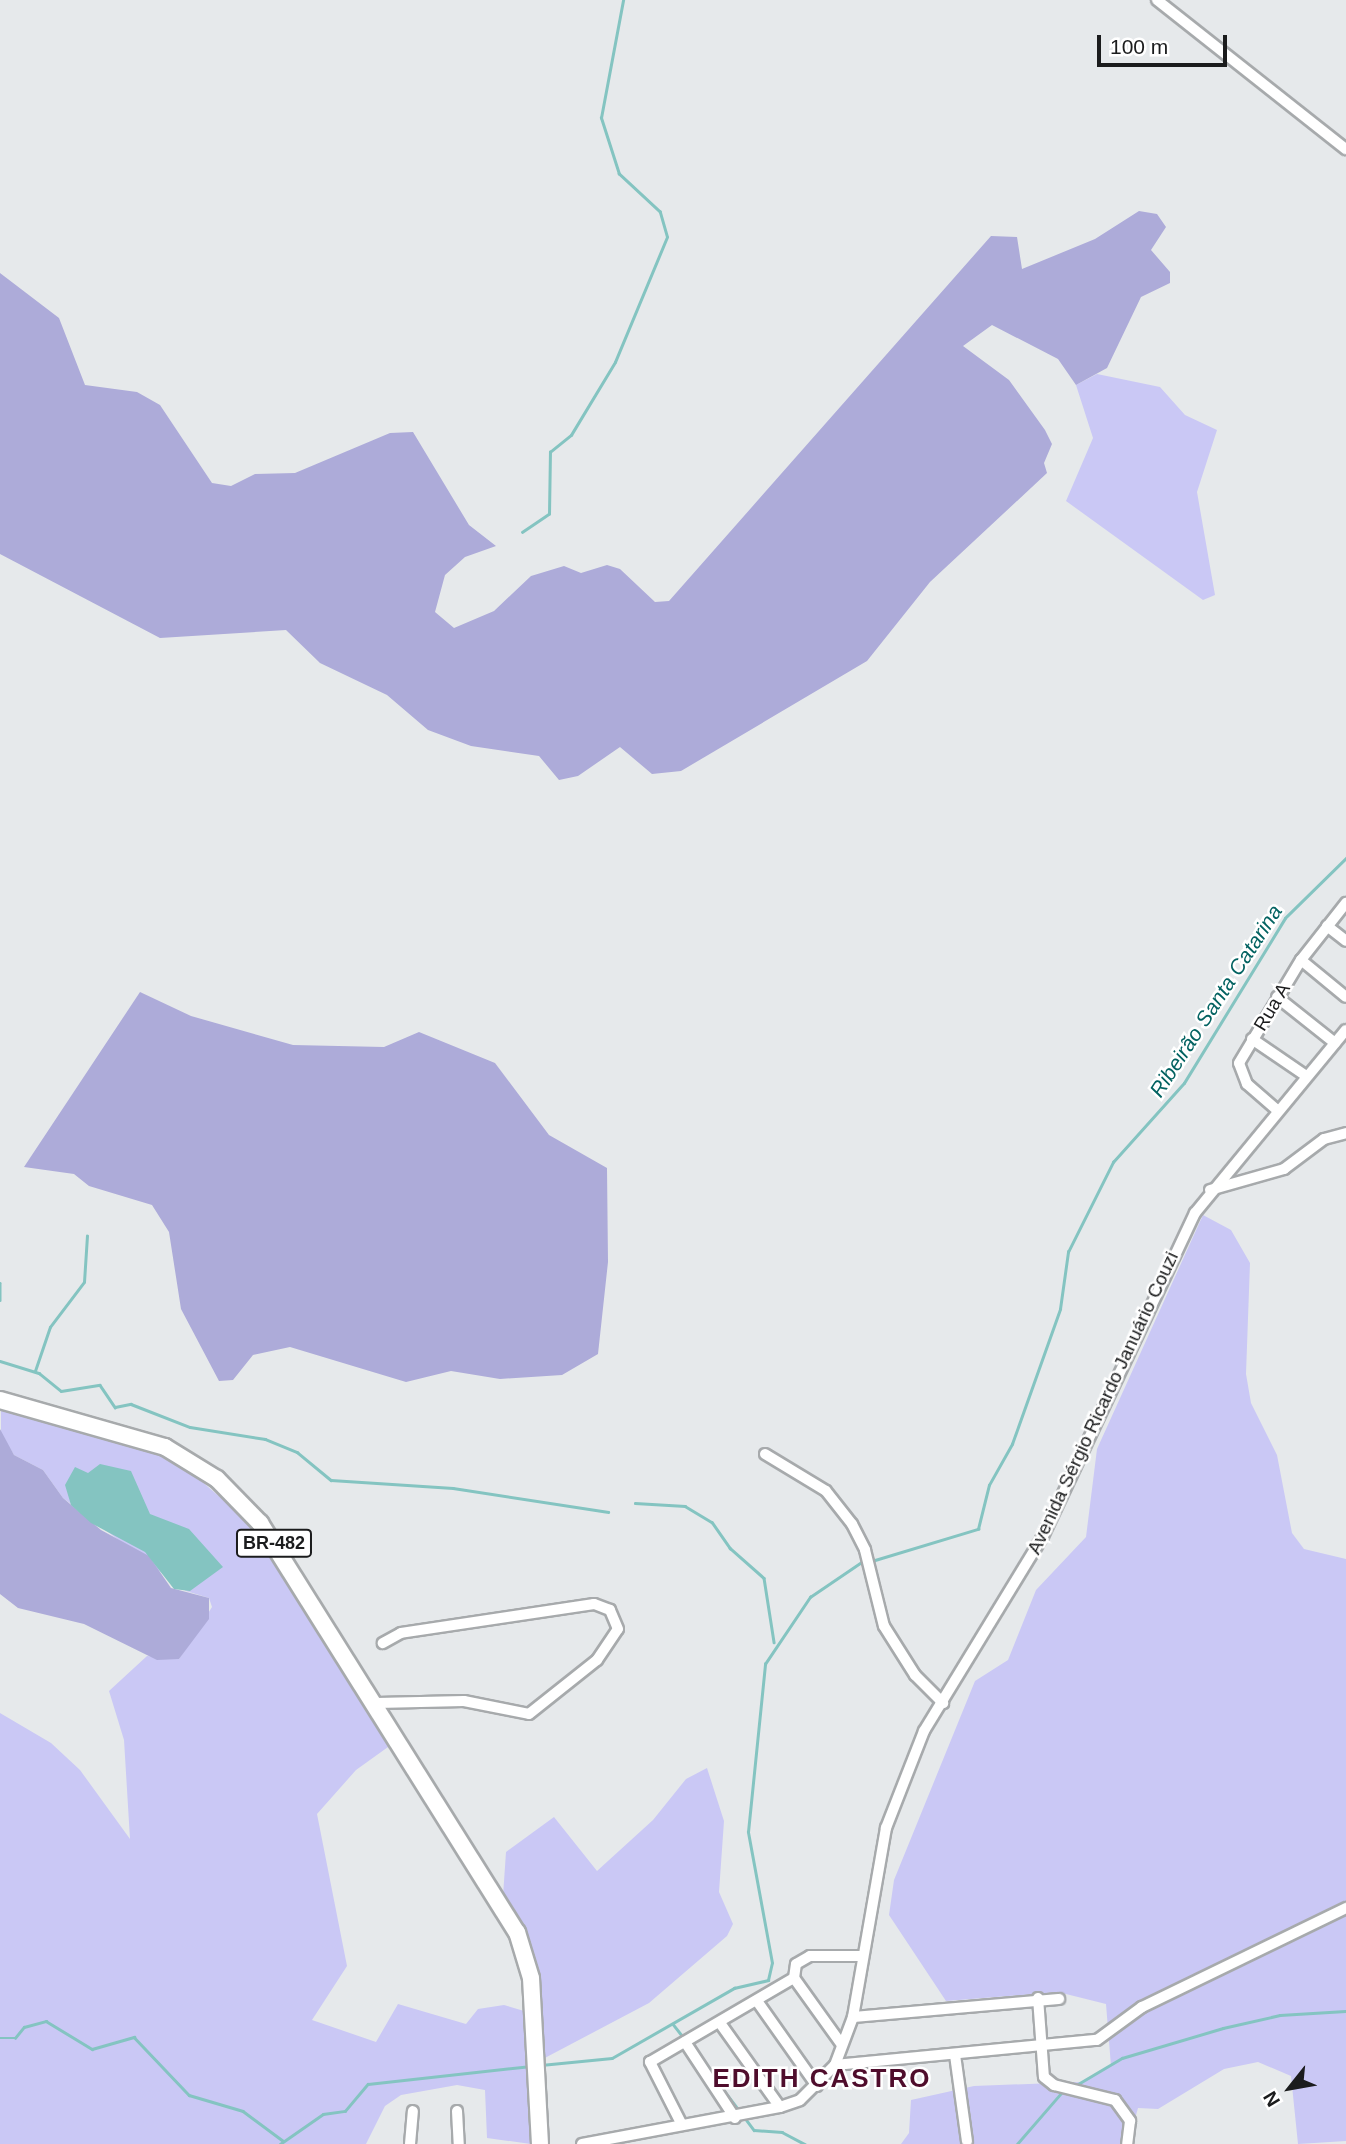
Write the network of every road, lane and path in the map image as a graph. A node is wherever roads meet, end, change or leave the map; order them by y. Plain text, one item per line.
1 (1157, 0) edge
2 (1346, 149) edge
3 (1346, 903) edge
4 (1327, 926) junction
5 (1346, 941) edge
6 (1301, 960) junction
7 (1346, 997) edge
8 (1277, 998) junction
9 (1346, 1030) edge
10 (1252, 1039) junction
11 (1335, 1043) junction
12 (1306, 1076) junction
13 (1277, 1110) junction
14 (1346, 1133) edge
15 (1210, 1190) junction
16 (0, 1400) edge
17 (765, 1454) dead end
18 (383, 1643) dead end
19 (377, 1703) junction
20 (943, 1703) junction
21 (1346, 1908) edge
22 (863, 1956) junction
23 (794, 1978) junction
24 (1038, 1998) junction
25 (1059, 1999) dead end
26 (757, 2001) junction
27 (853, 2017) junction
28 (720, 2023) junction
29 (685, 2042) junction
30 (842, 2045) junction
31 (1041, 2046) junction
32 (955, 2055) junction
33 (835, 2065) junction
34 (817, 2086) junction
35 (780, 2107) junction
36 (413, 2110) dead end
37 (457, 2111) dead end
38 (734, 2118) junction
39 (682, 2126) junction
40 (967, 2141) dead end
41 (411, 2144) edge
42 (459, 2144) edge
43 (540, 2144) edge
44 (582, 2144) edge
45 (1127, 2144) edge

1 - 2 street
3 - 4 street, Rua A
4 - 5 street
4 - 6 street, Rua A
6 - 7 street
6 - 8 street, Rua A
8 - 10 street, Rua A
8 - 11 street
9 - 11 street, Avenida Sérgio Ricardo Januário Couzi
10 - 12 street
10 - 13 street, Rua A
11 - 12 street, Avenida Sérgio Ricardo Januário Couzi
12 - 13 street, Avenida Sérgio Ricardo Januário Couzi
13 - 15 street, Avenida Sérgio Ricardo Januário Couzi
14 - 15 street
15 - 20 street, Avenida Sérgio Ricardo Januário Couzi
16 - 19 highway, BR-482
17 - 20 street
18 - 19 street
19 - 43 highway, BR-482
20 - 22 street, Avenida Sérgio Ricardo Januário Couzi
21 - 31 street
22 - 23 street
22 - 27 street, Avenida Sérgio Ricardo Januário Couzi
23 - 26 street
23 - 30 street
24 - 25 street
24 - 27 street
24 - 31 street
26 - 28 street
26 - 34 street
27 - 30 street, Avenida Sérgio Ricardo Januário Couzi
28 - 29 street
28 - 35 street
29 - 38 street
29 - 39 street
30 - 33 street, Avenida Sérgio Ricardo Januário Couzi
31 - 32 street
31 - 45 street
32 - 33 street
32 - 40 street
33 - 34 street, Avenida Sérgio Ricardo Januário Couzi
34 - 35 street, Avenida Sérgio Ricardo Januário Couzi
35 - 38 street, Avenida Sérgio Ricardo Januário Couzi
36 - 41 street
37 - 42 street
38 - 39 street, Avenida Sérgio Ricardo Januário Couzi
39 - 44 street, Avenida Sérgio Ricardo Januário Couzi

